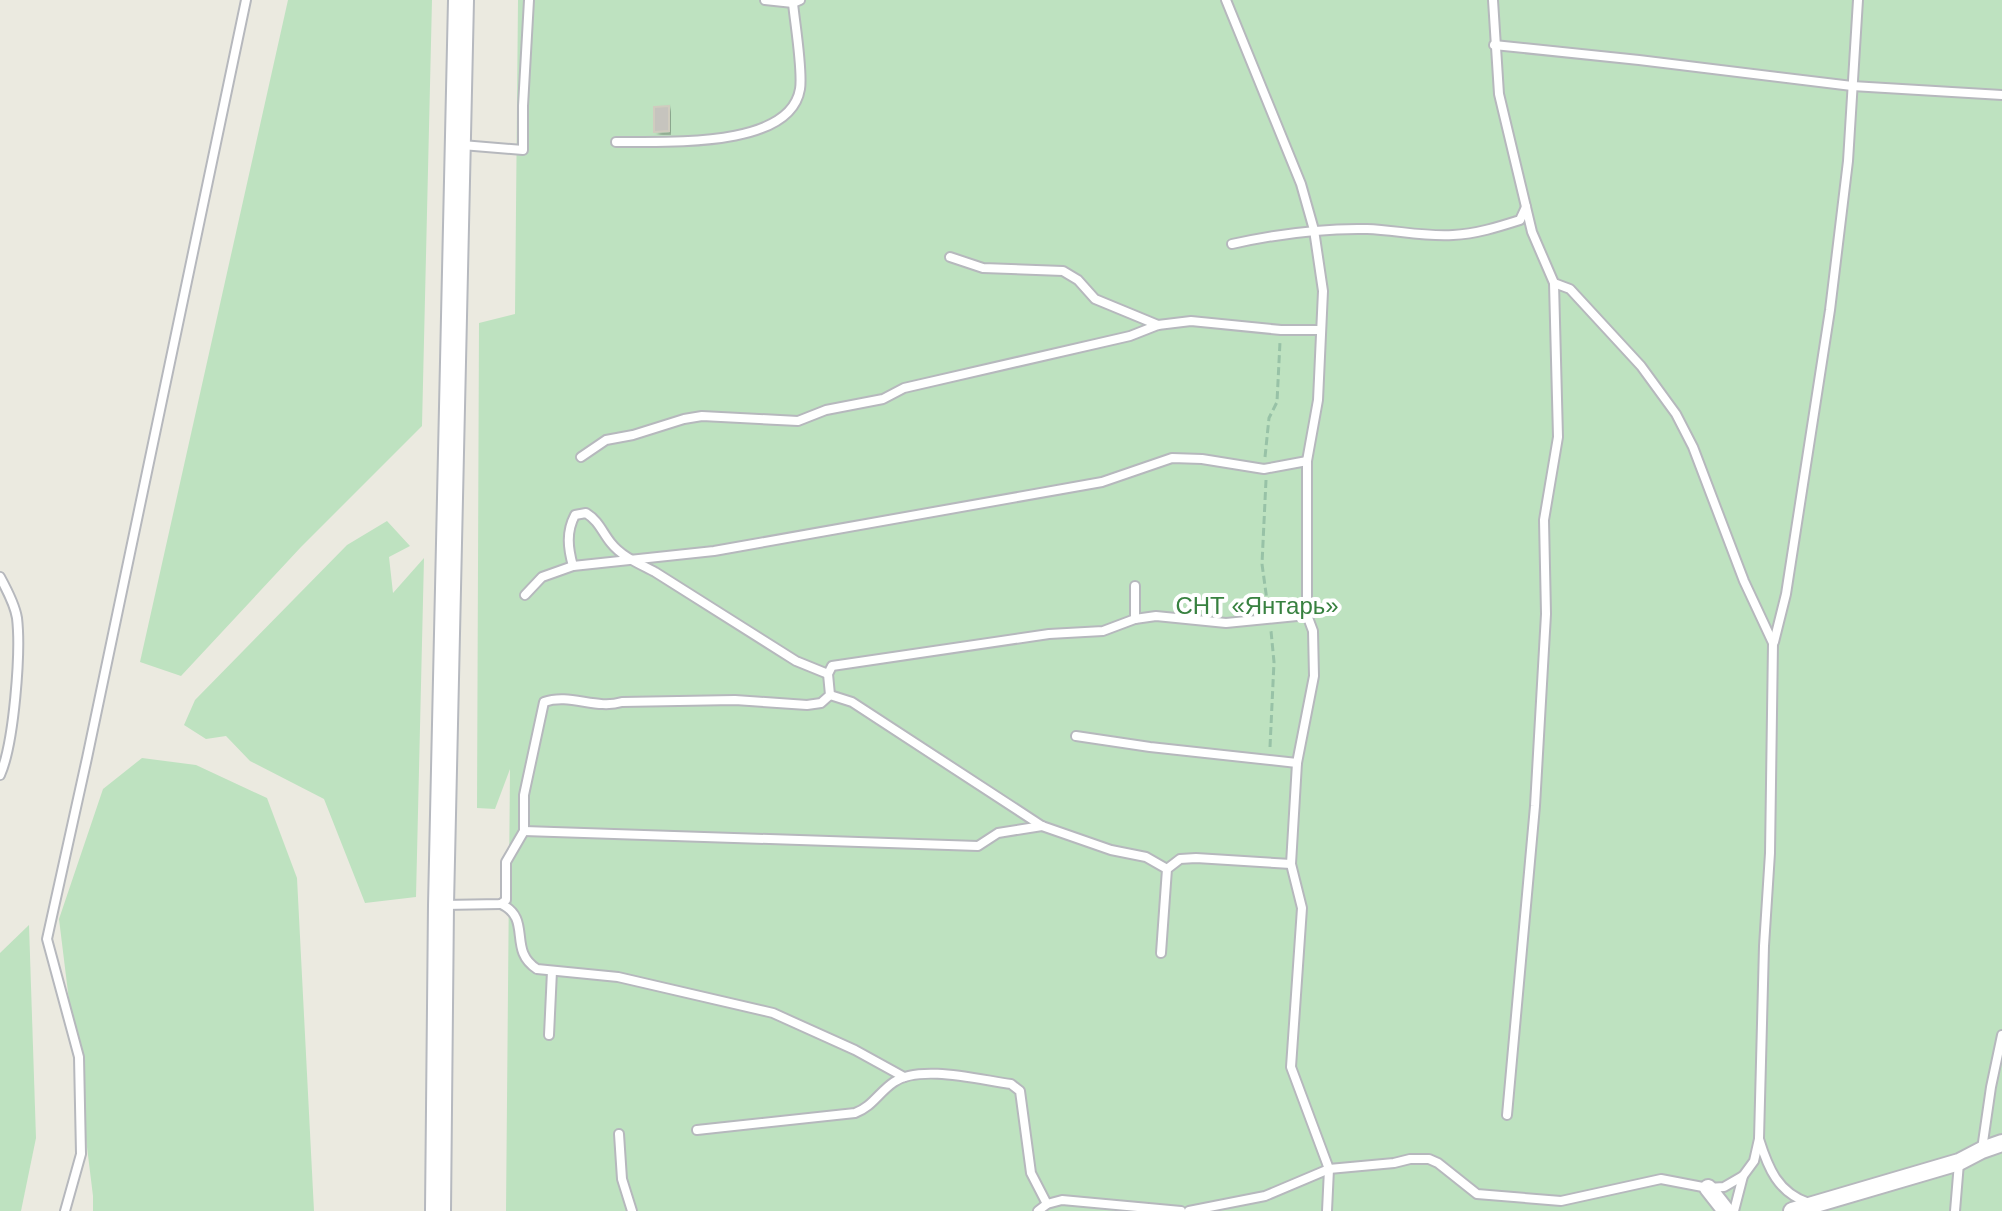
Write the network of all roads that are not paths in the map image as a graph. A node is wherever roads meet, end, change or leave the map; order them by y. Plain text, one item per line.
1 (246, 0) edge
2 (461, 0) edge
3 (529, 0) edge
4 (765, 0) edge
5 (1226, 0) edge
6 (1493, 0) edge
7 (1858, 0) edge
8 (797, 1) edge
9 (1494, 45) junction
10 (1852, 86) junction
11 (2002, 95) edge
12 (616, 142) dead end
13 (457, 145) junction
14 (1526, 206) junction
15 (1314, 230) junction
16 (1232, 244) dead end
17 (950, 257) dead end
18 (1554, 283) junction
19 (1158, 325) junction
20 (1320, 330) junction
21 (581, 457) dead end
22 (1307, 461) junction
23 (632, 560) junction
24 (573, 566) junction
25 (0, 577) edge
26 (1135, 586) dead end
27 (525, 595) dead end
28 (1307, 615) junction
29 (1135, 619) junction
30 (1773, 643) junction
31 (828, 674) junction
32 (830, 695) junction
33 (1076, 736) dead end
34 (1297, 763) junction
35 (0, 775) edge
36 (1042, 826) junction
37 (524, 831) junction
38 (1291, 864) junction
39 (1167, 869) junction
40 (501, 904) junction
41 (441, 905) junction
42 (1161, 953) dead end
43 (552, 971) junction
44 (549, 1035) dead end
45 (2002, 1035) edge
46 (904, 1077) junction
47 (1507, 1115) dead end
48 (697, 1130) dead end
49 (619, 1134) dead end
50 (1759, 1139) junction
51 (2002, 1143) edge
52 (1982, 1150) junction
53 (1959, 1162) junction
54 (1329, 1169) junction
55 (1743, 1176) junction
56 (1708, 1188) junction
57 (1047, 1204) junction
58 (1813, 1205) junction
59 (65, 1211) edge
60 (438, 1211) edge
61 (632, 1211) edge
62 (1038, 1211) edge
63 (1181, 1211) edge
64 (1189, 1211) edge
65 (1327, 1211) edge
66 (1726, 1211) edge
67 (1734, 1211) edge
68 (1792, 1211) edge
69 (1955, 1211) edge

1 - 59 lane
2 - 13 main road
3 - 13 lane
4 - 8 lane
5 - 15 lane
6 - 9 lane
7 - 10 lane
8 - 12 lane
9 - 10 lane
9 - 14 lane
10 - 11 lane
10 - 30 lane
13 - 41 main road
14 - 15 lane
14 - 18 lane
15 - 16 lane
15 - 20 lane
17 - 19 lane
18 - 30 lane
18 - 47 lane
19 - 20 lane
19 - 21 lane
20 - 22 lane
22 - 23 lane
22 - 28 lane
23 - 24 lane
23 - 24 lane
23 - 31 lane
24 - 27 lane
25 - 35 lane
26 - 29 lane
28 - 29 lane
28 - 34 lane
29 - 31 lane
30 - 50 lane
31 - 32 lane
32 - 36 lane
32 - 37 lane
33 - 34 lane
34 - 38 lane
36 - 37 lane
36 - 39 lane
37 - 40 lane
38 - 39 lane
38 - 54 lane
39 - 42 lane
40 - 41 lane
40 - 43 lane
41 - 60 main road
43 - 44 lane
43 - 46 lane
45 - 52 lane
46 - 48 lane
46 - 57 lane
49 - 61 lane
50 - 55 lane
50 - 58 lane
51 - 52 street
52 - 53 street
53 - 58 street
53 - 69 lane
54 - 56 lane
54 - 64 lane
54 - 65 lane
55 - 56 lane
55 - 67 lane
56 - 66 street
57 - 62 lane
57 - 63 lane
58 - 68 street

